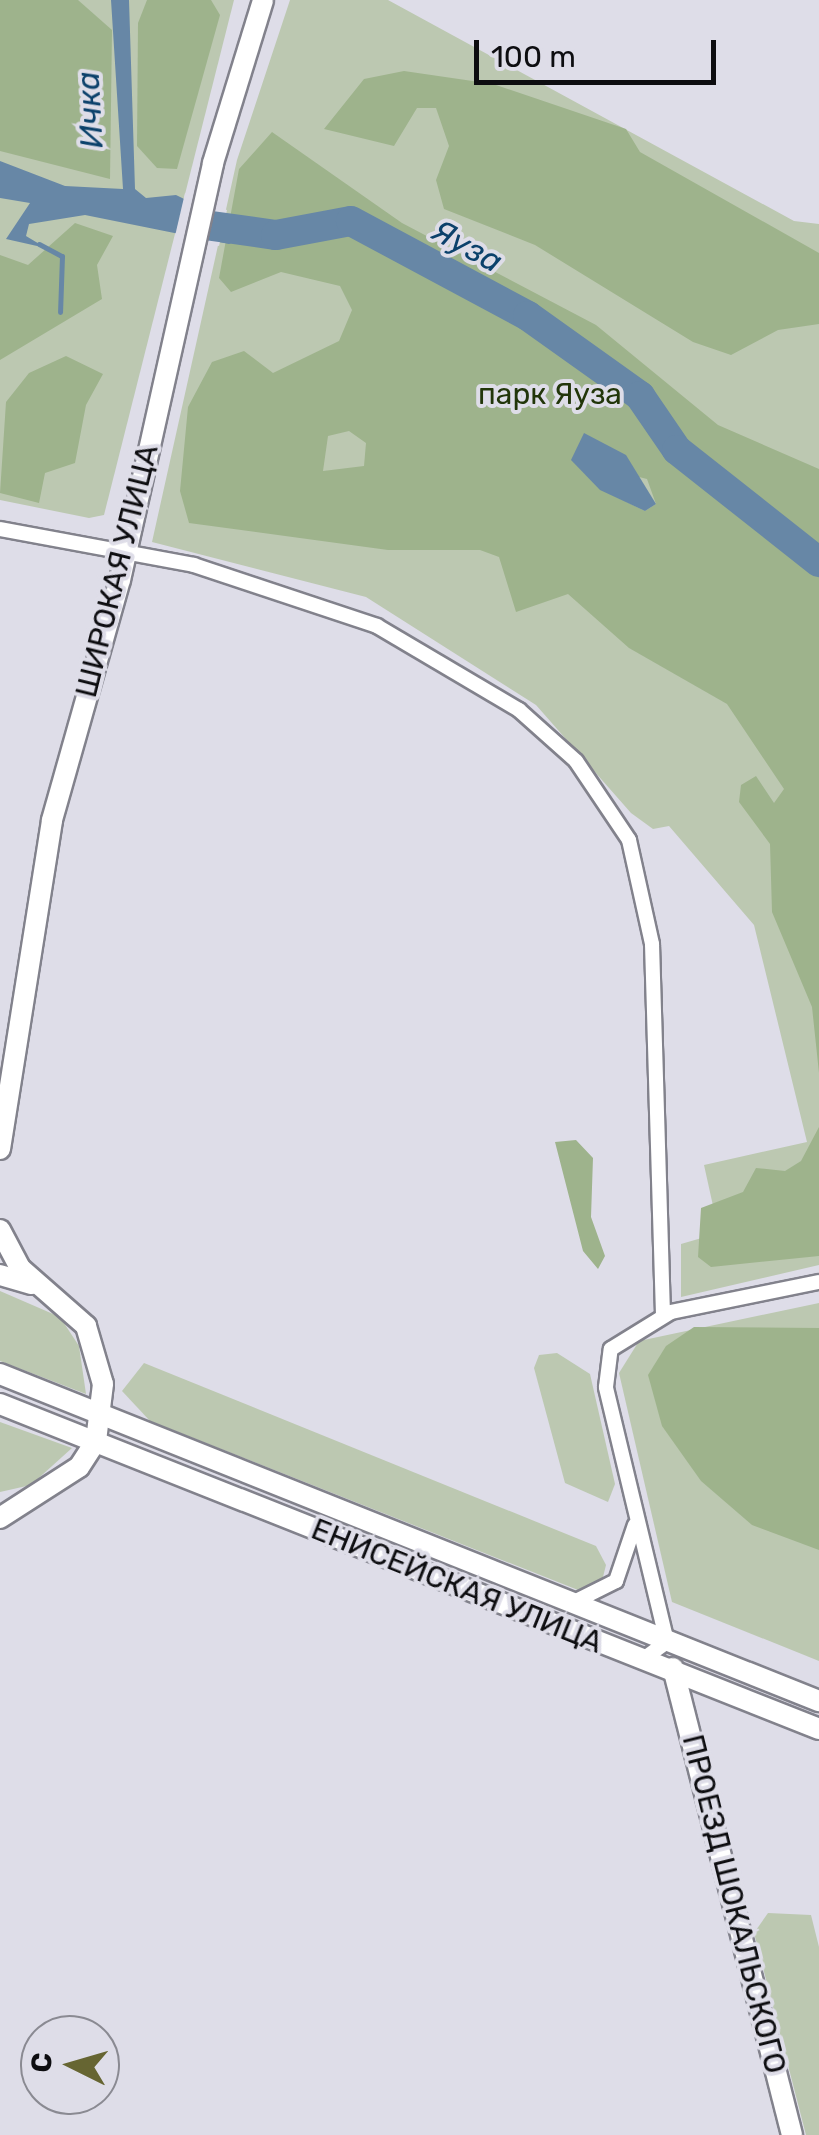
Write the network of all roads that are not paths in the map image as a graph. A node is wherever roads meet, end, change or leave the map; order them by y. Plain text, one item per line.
1 (264, 0) edge
2 (0, 529) edge
3 (127, 551) junction
4 (0, 1149) edge
5 (0, 1230) edge
6 (0, 1275) edge
7 (819, 1282) edge
8 (52, 1293) junction
9 (663, 1316) junction
10 (0, 1374) edge
11 (0, 1404) edge
12 (103, 1414) junction
13 (96, 1440) junction
14 (0, 1518) edge
15 (637, 1520) junction
16 (473, 1561) junction
17 (463, 1587) junction
18 (573, 1602) junction
19 (666, 1642) junction
20 (640, 1660) junction
21 (675, 1674) junction
22 (819, 1701) edge
23 (819, 1729) edge
24 (792, 2135) edge

1 - 3 main road, ШИРОКАЯ УЛИЦА
2 - 3 street
3 - 4 main road, ШИРОКАЯ УЛИЦА
3 - 9 street
5 - 8 main road
6 - 8 main road
7 - 9 street
8 - 12 main road
9 - 15 street
10 - 12 main road, ЕНИСЕЙСКАЯ УЛИЦА
11 - 13 main road, ЕНИСЕЙСКАЯ УЛИЦА
12 - 13 main road
12 - 16 main road, ЕНИСЕЙСКАЯ УЛИЦА
13 - 14 main road
13 - 17 main road, ЕНИСЕЙСКАЯ УЛИЦА
15 - 18 street
15 - 19 street
16 - 17 main road
16 - 18 main road, ЕНИСЕЙСКАЯ УЛИЦА
17 - 20 main road, ЕНИСЕЙСКАЯ УЛИЦА
18 - 19 main road, ЕНИСЕЙСКАЯ УЛИЦА
19 - 20 street
19 - 21 main road, ПРОЕЗД ШОКАЛЬСКОГО
19 - 22 main road, ЕНИСЕЙСКАЯ УЛИЦА
20 - 21 main road, ЕНИСЕЙСКАЯ УЛИЦА
21 - 23 main road, ЕНИСЕЙСКАЯ УЛИЦА
21 - 24 main road, ПРОЕЗД ШОКАЛЬСКОГО

